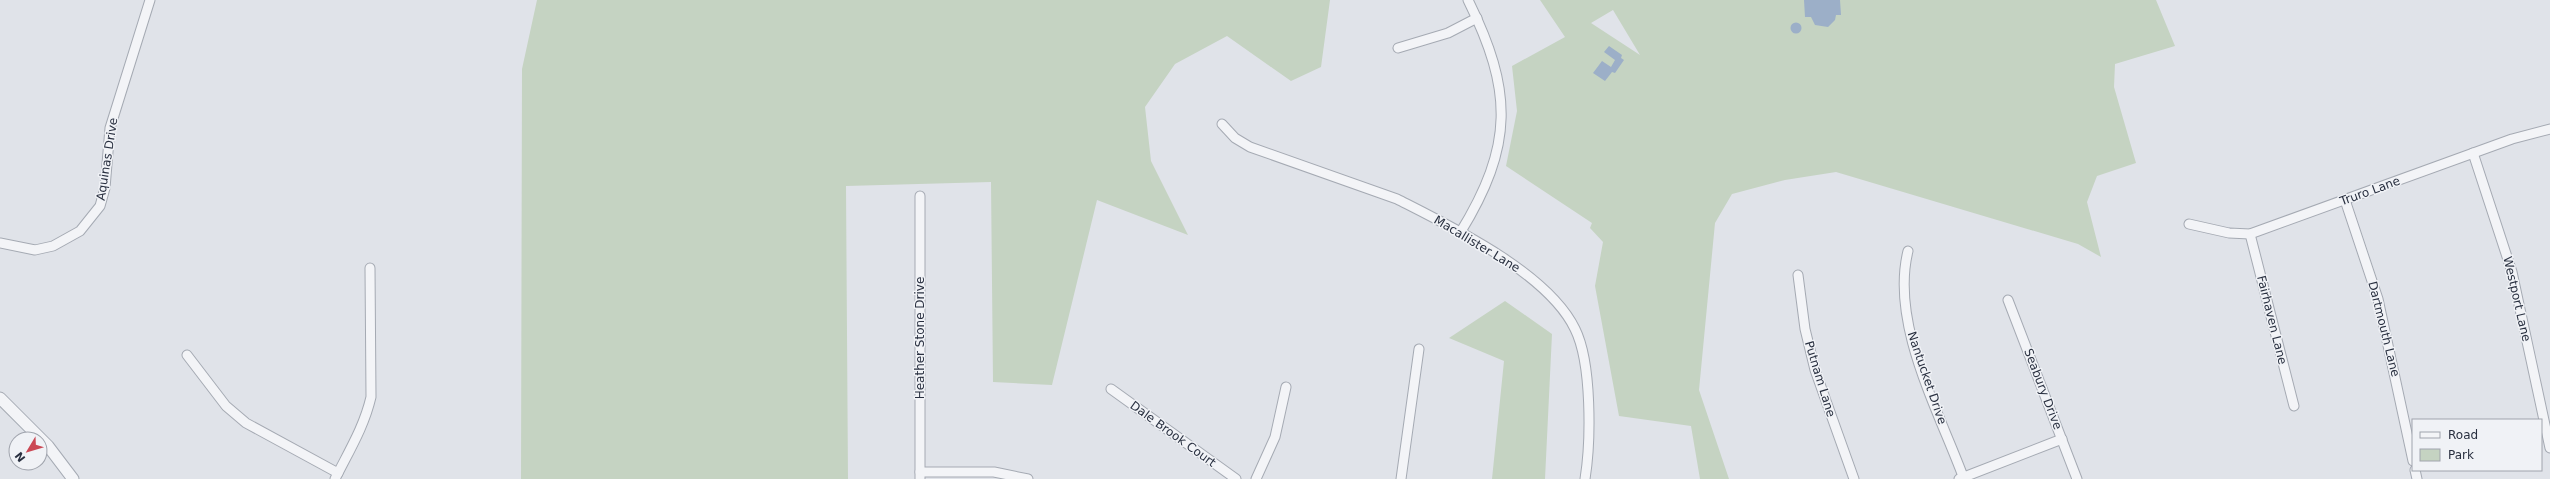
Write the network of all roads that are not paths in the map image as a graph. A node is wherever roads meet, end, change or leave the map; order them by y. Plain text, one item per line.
1 (150, 0) edge
2 (1468, 0) edge
3 (1477, 18) junction
4 (1398, 48) dead end
5 (1222, 124) dead end
6 (2550, 129) edge
7 (2473, 153) junction
8 (920, 196) dead end
9 (2345, 200) junction
10 (2189, 224) dead end
11 (1460, 233) junction
12 (2250, 234) junction
13 (0, 244) edge
14 (1908, 251) dead end
15 (370, 268) dead end
16 (1798, 276) dead end
17 (2008, 300) dead end
18 (1419, 350) dead end
19 (187, 355) dead end
20 (1286, 387) dead end
21 (1111, 389) dead end
22 (0, 398) edge
23 (2294, 406) dead end
24 (2062, 439) junction
25 (2550, 448) edge
26 (2412, 456) edge
27 (920, 475) edge
28 (336, 476) edge
29 (1962, 478) edge
30 (73, 479) edge
31 (1028, 479) edge
32 (1236, 479) edge
33 (1256, 479) edge
34 (1401, 479) edge
35 (1585, 479) edge
36 (1854, 479) edge
37 (2077, 479) edge

1 - 13 street, Aquinas Drive
2 - 3 street
3 - 4 street
3 - 11 street
5 - 11 street, Macallister Lane
6 - 7 street, Truro Lane
7 - 9 street, Truro Lane
7 - 25 street, Westport Lane
8 - 27 street, Heather Stone Drive
9 - 12 street, Truro Lane
9 - 26 street, Dartmouth Lane
10 - 12 street, Truro Lane
11 - 35 street, Macallister Lane
12 - 23 street, Fairhaven Lane
14 - 29 street, Nantucket Drive
15 - 28 street
16 - 36 street, Putnam Lane
17 - 24 street, Seabury Drive
18 - 34 street
19 - 28 street
20 - 33 street
21 - 32 street, Dale Brook Court
22 - 30 street
24 - 29 street
24 - 37 street, Seabury Drive
27 - 31 street

